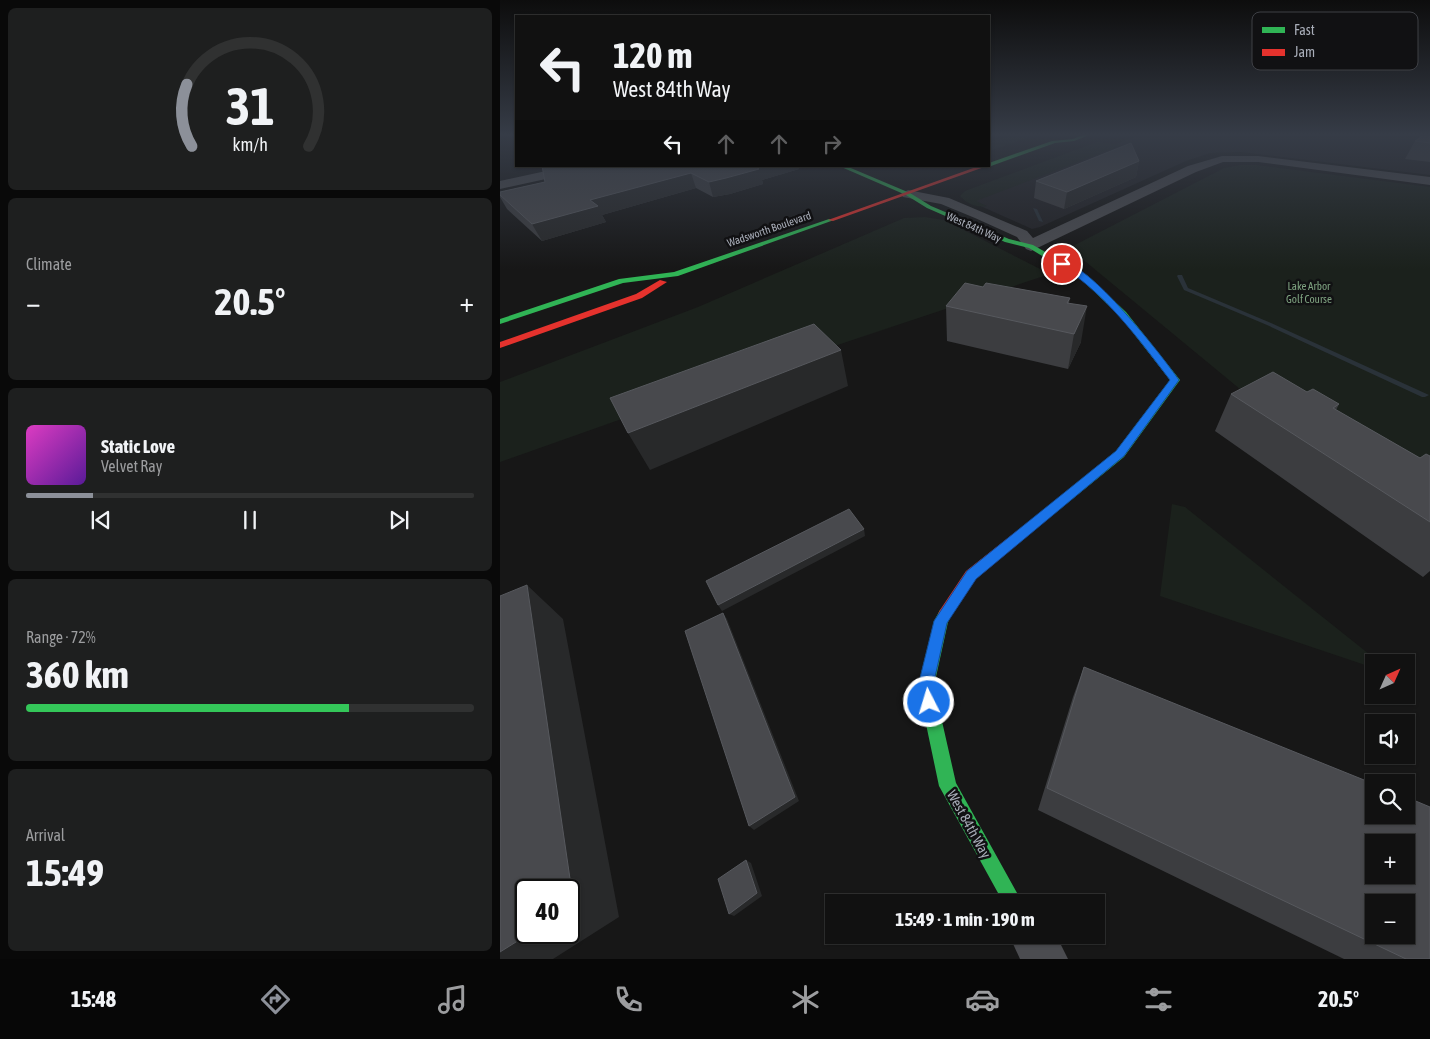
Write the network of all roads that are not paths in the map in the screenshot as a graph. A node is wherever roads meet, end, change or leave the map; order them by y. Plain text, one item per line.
1 (529, 179) edge
2 (872, 179) edge
3 (950, 179) edge
4 (1171, 179) edge
5 (1412, 179) edge
6 (1430, 181) edge
7 (500, 185) edge
8 (908, 194) junction
9 (1031, 246) junction
10 (675, 274) junction
11 (500, 322) edge
12 (500, 345) edge
13 (1009, 894) edge
14 (1036, 944) edge
15 (1045, 959) edge

1 - 7 street
2 - 8 main road
3 - 8 main road, Wadsworth Boulevard
4 - 9 street
5 - 6 street
8 - 9 street, West 84th Way
8 - 10 main road, Wadsworth Boulevard
9 - 13 main road, West 84th Way
10 - 11 main road, Wadsworth Boulevard
10 - 12 main road, Wadsworth Boulevard
14 - 15 street

